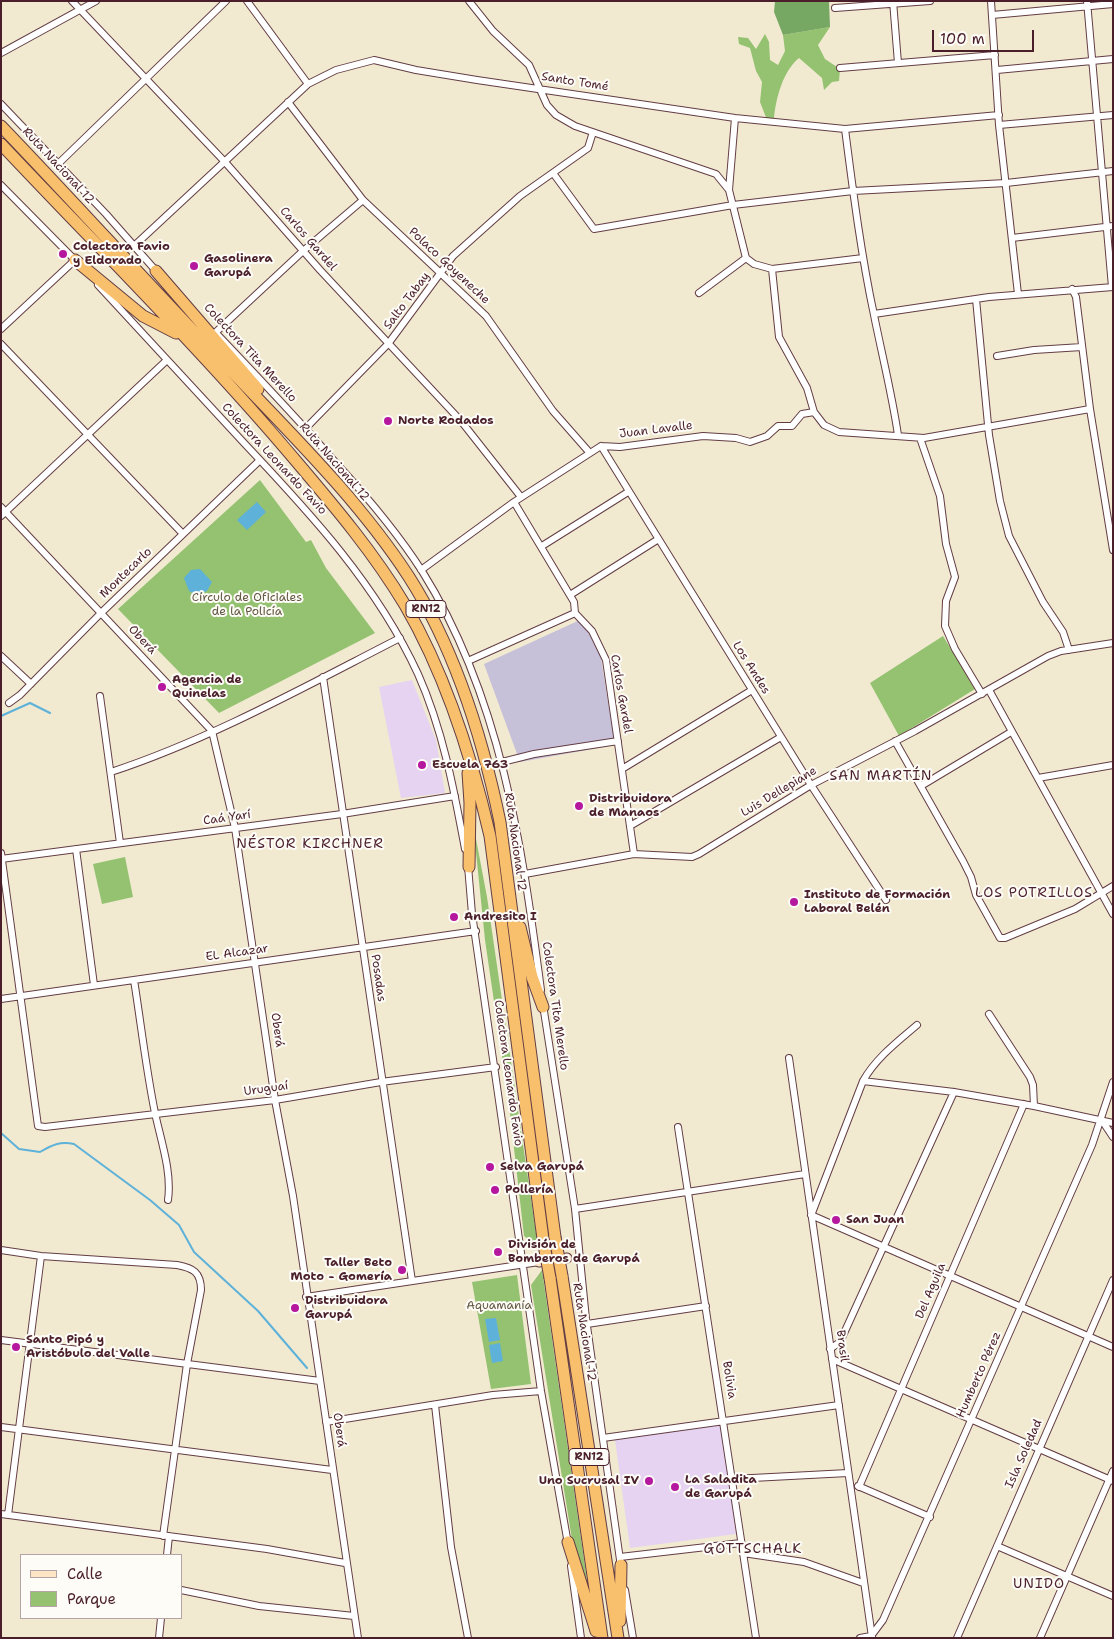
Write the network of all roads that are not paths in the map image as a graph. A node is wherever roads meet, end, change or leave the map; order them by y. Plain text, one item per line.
1 (72, 1) edge
2 (96, 1) edge
3 (226, 1) edge
4 (247, 1) edge
5 (470, 1) edge
6 (930, 1) edge
7 (991, 1) edge
8 (894, 3) edge
9 (1087, 4) edge
10 (1113, 4) edge
11 (835, 8) dead end
12 (81, 10) junction
13 (992, 15) junction
14 (1, 53) edge
15 (995, 54) junction
16 (1113, 60) edge
17 (1092, 61) junction
18 (898, 63) junction
19 (840, 68) dead end
20 (997, 70) junction
21 (146, 78) junction
22 (308, 84) junction
23 (541, 88) junction
24 (288, 102) junction
25 (1, 104) edge
26 (1113, 114) edge
27 (999, 116) junction
28 (1098, 116) junction
29 (735, 118) junction
30 (1000, 125) junction
31 (1, 126) edge
32 (845, 129) junction
33 (593, 132) junction
34 (1, 144) edge
35 (225, 162) junction
36 (58, 164) junction
37 (1113, 171) edge
38 (1103, 172) junction
39 (553, 173) junction
40 (1006, 183) junction
41 (1, 185) edge
42 (729, 190) junction
43 (853, 190) junction
44 (363, 200) junction
45 (733, 205) junction
46 (1110, 226) edge
47 (1012, 238) junction
48 (134, 246) junction
49 (303, 250) junction
50 (746, 258) junction
51 (863, 258) junction
52 (74, 260) junction
53 (772, 269) junction
54 (156, 271) junction
55 (442, 274) junction
56 (1113, 287) edge
57 (1072, 289) junction
58 (699, 292) dead end
59 (1018, 294) junction
60 (976, 299) junction
61 (874, 314) junction
62 (1, 329) edge
63 (216, 332) junction
64 (182, 336) junction
65 (1, 344) edge
66 (388, 344) junction
67 (1082, 347) junction
68 (997, 356) dead end
69 (167, 360) junction
70 (1090, 409) junction
71 (814, 412) junction
72 (989, 425) junction
73 (306, 428) junction
74 (87, 434) junction
75 (898, 435) junction
76 (920, 438) junction
77 (302, 446) junction
78 (601, 446) junction
79 (589, 452) junction
80 (260, 460) junction
81 (628, 492) junction
82 (521, 498) junction
83 (514, 502) junction
84 (3, 512) edge
85 (1110, 521) edge
86 (183, 534) junction
87 (657, 540) junction
88 (542, 546) junction
89 (1113, 550) edge
90 (421, 570) junction
91 (570, 595) junction
92 (101, 613) junction
93 (575, 613) junction
94 (400, 638) junction
95 (1113, 643) edge
96 (1069, 650) junction
97 (1, 656) edge
98 (468, 661) junction
99 (323, 678) junction
100 (31, 684) junction
101 (752, 690) junction
102 (989, 690) junction
103 (982, 694) junction
104 (100, 696) dead end
105 (9, 703) dead end
106 (212, 732) junction
107 (1011, 732) junction
108 (781, 737) junction
109 (618, 740) junction
110 (895, 741) junction
111 (466, 749) junction
112 (502, 762) junction
113 (1113, 764) edge
114 (622, 769) junction
115 (111, 772) junction
116 (1038, 778) junction
117 (811, 785) junction
118 (920, 786) junction
119 (455, 796) junction
120 (342, 814) junction
121 (630, 826) junction
122 (235, 828) junction
123 (120, 843) junction
124 (76, 849) junction
125 (634, 854) junction
126 (2, 857) edge
127 (469, 867) junction
128 (525, 874) junction
129 (506, 875) junction
130 (1113, 886) edge
131 (1101, 891) junction
132 (886, 900) dead end
133 (1113, 914) edge
134 (476, 931) junction
135 (362, 946) junction
136 (255, 962) junction
137 (134, 980) junction
138 (94, 985) junction
139 (20, 997) junction
140 (1, 999) edge
141 (543, 1007) junction
142 (989, 1014) dead end
143 (917, 1025) dead end
144 (789, 1058) dead end
145 (496, 1067) junction
146 (863, 1081) junction
147 (382, 1082) junction
148 (1113, 1082) edge
149 (954, 1092) junction
150 (275, 1100) junction
151 (1024, 1104) junction
152 (1034, 1106) junction
153 (155, 1113) junction
154 (1100, 1119) junction
155 (1113, 1123) edge
156 (678, 1127) dead end
157 (1113, 1137) edge
158 (806, 1174) junction
159 (688, 1191) junction
160 (168, 1200) dead end
161 (575, 1209) junction
162 (811, 1215) junction
163 (884, 1246) junction
164 (1, 1250) edge
165 (41, 1256) junction
166 (580, 1256) junction
167 (567, 1258) joint
168 (539, 1262) joint
169 (523, 1265) junction
170 (950, 1275) junction
171 (1113, 1280) edge
172 (412, 1281) junction
173 (306, 1297) junction
174 (706, 1306) junction
175 (1021, 1307) junction
176 (587, 1324) junction
177 (1088, 1336) junction
178 (1, 1340) edge
179 (30, 1343) junction
180 (1113, 1347) edge
181 (830, 1349) junction
182 (832, 1359) junction
183 (188, 1364) junction
184 (320, 1381) junction
185 (902, 1388) junction
186 (541, 1391) junction
187 (435, 1405) junction
188 (839, 1405) junction
189 (972, 1420) junction
190 (326, 1422) junction
191 (724, 1422) junction
192 (1, 1427) edge
193 (20, 1429) junction
194 (603, 1438) junction
195 (1039, 1449) junction
196 (177, 1450) junction
197 (332, 1470) junction
198 (1113, 1471) edge
199 (848, 1473) junction
200 (733, 1479) junction
201 (1111, 1480) edge
202 (850, 1483) junction
203 (860, 1487) junction
204 (5, 1514) edge
205 (930, 1517) junction
206 (166, 1536) junction
207 (568, 1542) junction
208 (741, 1543) junction
209 (997, 1546) junction
210 (743, 1553) junction
211 (167, 1554) edge
212 (620, 1561) junction
213 (346, 1563) junction
214 (1067, 1576) junction
215 (863, 1583) junction
216 (182, 1590) edge
217 (1113, 1596) edge
218 (354, 1616) junction
219 (161, 1619) edge
220 (872, 1637) edge
221 (159, 1638) edge
222 (358, 1638) edge
223 (468, 1638) edge
224 (581, 1638) edge
225 (598, 1638) edge
226 (602, 1638) edge
227 (619, 1638) edge
228 (633, 1638) edge
229 (756, 1638) edge
230 (860, 1638) edge
231 (957, 1638) edge
232 (1040, 1638) edge

1 - 12 street, Carlos Gardel
2 - 12 street
3 - 21 street
4 - 22 street
5 - 23 street
6 - 8 street
7 - 13 street
8 - 11 street
8 - 18 street
9 - 10 street
9 - 13 street
9 - 17 street
12 - 14 street
12 - 21 street, Carlos Gardel
13 - 15 street
15 - 18 street
15 - 20 street
16 - 17 street
17 - 20 street
17 - 28 street
18 - 19 street
20 - 27 street
21 - 35 street, Carlos Gardel
21 - 36 street
22 - 23 street, Santo Tomé
22 - 24 street, Santo Tomé
23 - 29 street, Santo Tomé
23 - 33 street
24 - 35 street, Santo Tomé
24 - 44 street, Polaco Goyeneche
25 - 36 street, Colectora Tita Merello
26 - 28 street
27 - 30 street
27 - 32 street, Santo Tomé
28 - 30 street
28 - 38 street
29 - 32 street, Santo Tomé
29 - 42 street
30 - 40 street
31 - 77 highway, Ruta Nacional 12 / RN12
32 - 43 street
33 - 39 street, Salto Tabay
33 - 42 street
34 - 64 highway, Ruta Nacional 12 / RN12
35 - 48 street, Santo Tomé
35 - 49 street, Carlos Gardel
36 - 48 street, Colectora Tita Merello
37 - 38 street
38 - 40 street
38 - 46 street
39 - 45 street
39 - 55 street, Salto Tabay
40 - 43 street
40 - 47 street
41 - 52 street, Colectora Leonardo Favio
42 - 45 street
43 - 45 street
43 - 51 street
44 - 49 street
44 - 55 street, Polaco Goyeneche
45 - 50 street
46 - 47 street
46 - 56 street
47 - 59 street
48 - 54 street, Colectora Tita Merello
49 - 63 street
49 - 66 street, Carlos Gardel
50 - 53 street
50 - 58 street
51 - 53 street
51 - 61 street
52 - 62 street
52 - 64 highway
52 - 69 street, Colectora Leonardo Favio
53 - 71 street
54 - 63 street, Colectora Tita Merello
54 - 77 highway
55 - 66 street, Salto Tabay
55 - 79 street, Polaco Goyeneche
56 - 57 street
57 - 59 street
57 - 67 street
59 - 60 street
60 - 61 street
60 - 72 street
61 - 75 street
63 - 73 street, Colectora Tita Merello
64 - 111 highway, Ruta Nacional 12 / RN12
65 - 74 street
66 - 73 street, Salto Tabay
66 - 82 street, Carlos Gardel
67 - 68 street
67 - 70 street
69 - 74 street
69 - 80 street, Colectora Leonardo Favio
70 - 72 street
70 - 85 street
71 - 75 street
71 - 78 street, Juan Lavalle
72 - 76 street
72 - 96 street
73 - 90 street, Colectora Tita Merello
74 - 84 street
74 - 86 street
75 - 76 street
76 - 103 street
77 - 129 highway, Ruta Nacional 12 / RN12
78 - 79 street, Juan Lavalle
78 - 81 street, Los Andes
79 - 82 street, Juan Lavalle
80 - 86 street, Montecarlo
80 - 94 street, Colectora Leonardo Favio
81 - 87 street, Los Andes
81 - 88 street
82 - 83 street, Juan Lavalle
83 - 88 street, Carlos Gardel
83 - 90 street, Juan Lavalle
84 - 92 street, Oberá
85 - 89 street
86 - 92 street, Montecarlo
87 - 91 street
87 - 101 street, Los Andes
88 - 91 street, Carlos Gardel
90 - 98 street, Colectora Tita Merello
91 - 93 street, Carlos Gardel
92 - 100 street, Montecarlo
92 - 106 street, Oberá
93 - 98 street
93 - 109 street, Carlos Gardel
94 - 99 street
94 - 119 street, Colectora Leonardo Favio
95 - 96 street, Luis Dellepiane
96 - 102 street, Luis Dellepiane
97 - 100 street
98 - 112 street, Colectora Tita Merello
99 - 106 street
99 - 120 street, Posadas
100 - 105 street, Montecarlo
101 - 108 street, Los Andes
101 - 114 street
102 - 103 street, Luis Dellepiane
102 - 107 street
103 - 110 street, Luis Dellepiane
104 - 115 street
106 - 115 street
106 - 122 street, Oberá
107 - 116 street
107 - 118 street
108 - 117 street, Los Andes
108 - 121 street
109 - 112 street
109 - 114 street, Carlos Gardel
110 - 117 street, Luis Dellepiane
110 - 118 street
111 - 127 highway
111 - 226 highway, Ruta Nacional 12 / RN12, bridge
112 - 128 street, Colectora Tita Merello
113 - 116 street
114 - 121 street, Carlos Gardel
115 - 123 street
116 - 131 street
117 - 125 street, Luis Dellepiane
117 - 132 street, Los Andes
118 - 131 street
119 - 120 street, Caá Yarí
119 - 127 street, Colectora Leonardo Favio
120 - 122 street, Caá Yarí
120 - 135 street, Posadas
121 - 125 street, Carlos Gardel
122 - 123 street, Caá Yarí
122 - 136 street, Oberá
123 - 124 street, Caá Yarí
124 - 126 street, Caá Yarí
124 - 138 street
125 - 128 street, Luis Dellepiane
126 - 139 street
127 - 134 street, Colectora Leonardo Favio
128 - 141 street, Colectora Tita Merello
129 - 141 highway
129 - 227 highway, Ruta Nacional 12 / RN12, bridge
130 - 131 street
131 - 133 street
134 - 135 street, EL Alcazar
134 - 145 street, Colectora Leonardo Favio
135 - 136 street, EL Alcazar
135 - 147 street, Posadas
136 - 137 street, EL Alcazar
136 - 150 street, Oberá
137 - 138 street, EL Alcazar
137 - 153 street
138 - 139 street, EL Alcazar
139 - 140 street, EL Alcazar
139 - 153 street, Uruguaí
141 - 161 street, Colectora Tita Merello
142 - 152 street
143 - 146 street
144 - 158 street, Brasil
145 - 147 street, Uruguaí
145 - 169 street, Colectora Leonardo Favio
146 - 149 street
146 - 162 street
147 - 150 street, Uruguaí
147 - 172 street, Posadas
148 - 154 street, Humberto Pérez
149 - 151 street
149 - 163 street
150 - 153 street, Uruguaí
150 - 173 street, Oberá
151 - 152 street
151 - 170 street, Del Aguila
152 - 154 street
153 - 160 street
154 - 155 street
154 - 157 street
154 - 175 street, Humberto Pérez
156 - 159 street, Bolivia
158 - 159 street
158 - 162 street, Brasil
159 - 161 street
159 - 174 street, Bolivia
161 - 166 street, Colectora Tita Merello
162 - 163 street
162 - 181 street, Brasil
163 - 170 street
163 - 181 street
164 - 165 street
165 - 179 street
165 - 183 street
166 - 167 street
166 - 176 street, Colectora Tita Merello
167 - 168 street
168 - 169 street
169 - 172 street
169 - 186 street, Colectora Leonardo Favio
170 - 175 street
170 - 185 street, Del Aguila
171 - 177 street, Isla Soledad
172 - 173 street
173 - 184 street, Oberá
174 - 176 street
174 - 191 street, Bolivia
175 - 177 street
175 - 189 street, Humberto Pérez
176 - 194 street, Colectora Tita Merello
177 - 180 street
177 - 195 street, Isla Soledad
178 - 179 street
179 - 183 street
179 - 193 street
181 - 182 street, Brasil
182 - 185 street
182 - 188 street, Brasil
183 - 184 street
183 - 196 street
184 - 190 street, Oberá
185 - 189 street
185 - 203 street, Del Aguila
186 - 187 street
186 - 207 street, Colectora Leonardo Favio
187 - 190 street
187 - 223 street
188 - 191 street
188 - 199 street, Brasil
189 - 195 street
189 - 205 street, Humberto Pérez
190 - 197 street, Oberá
191 - 194 street
191 - 200 street, Bolivia
192 - 193 street
193 - 196 street
193 - 204 street
194 - 212 street, Colectora Tita Merello
195 - 201 street
195 - 209 street, Isla Soledad
196 - 197 street
196 - 206 street
197 - 213 street, Oberá
198 - 201 street
199 - 200 street
199 - 202 street, Brasil
200 - 208 street, Bolivia
201 - 214 street
202 - 203 street
202 - 215 street, Brasil
203 - 205 street
204 - 206 street
205 - 220 street, Humberto Pérez
206 - 211 street
206 - 213 street
207 - 224 street, Colectora Leonardo Favio
207 - 225 highway
208 - 210 street, Bolivia
208 - 212 street
209 - 214 street
209 - 231 street, Isla Soledad
210 - 215 street
210 - 229 street, Bolivia
212 - 227 highway
212 - 228 street, Colectora Tita Merello
213 - 218 street, Oberá
214 - 217 street
214 - 232 street
215 - 220 street, Brasil
216 - 218 street
218 - 222 street, Oberá
219 - 221 street
220 - 230 street

